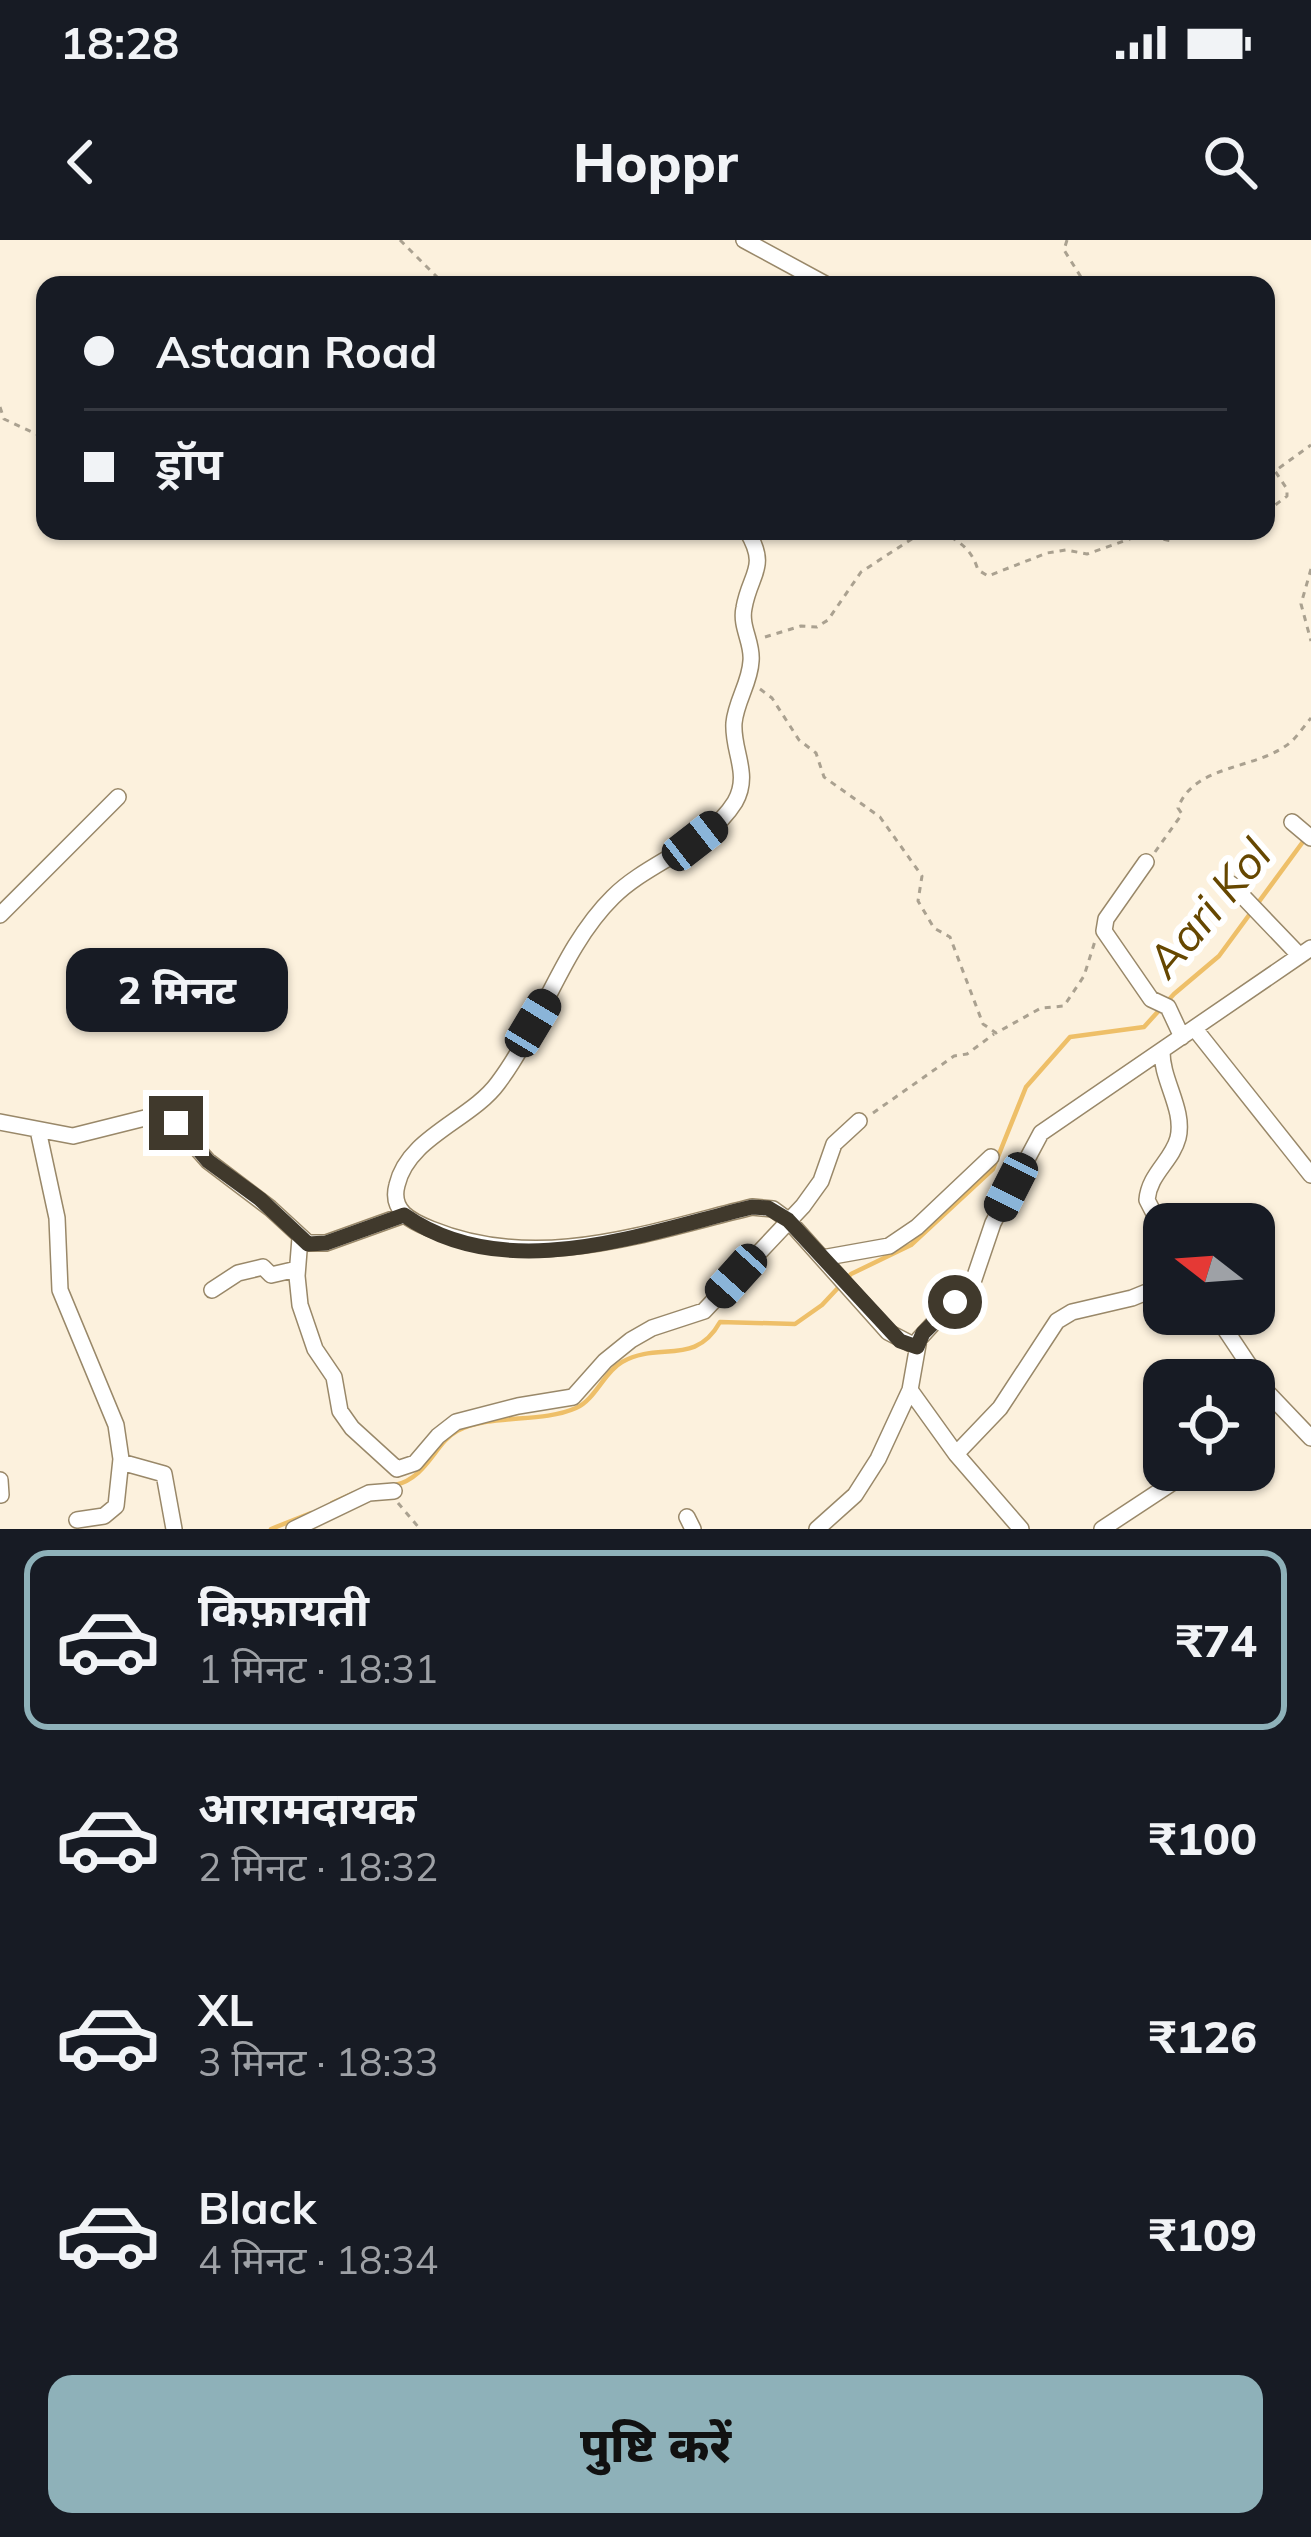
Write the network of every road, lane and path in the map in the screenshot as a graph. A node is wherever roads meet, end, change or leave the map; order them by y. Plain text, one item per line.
1 (400, 240) edge
2 (744, 240) edge
3 (1067, 240) edge
4 (436, 276) edge
5 (810, 276) edge
6 (1080, 276) edge
7 (0, 407) edge
8 (36, 434) edge
9 (1311, 445) edge
10 (1275, 471) edge
11 (1275, 471) edge
12 (1275, 505) edge
13 (750, 540) edge
14 (910, 540) edge
15 (957, 540) edge
16 (1130, 540) edge
17 (1311, 568) edge
18 (1311, 641) edge
19 (751, 656) junction
20 (747, 679) junction
21 (1311, 718) edge
22 (118, 797) dead end
23 (1146, 862) joint
24 (1231, 884) dead end
25 (0, 915) edge
26 (1105, 924) junction
27 (1305, 951) edge
28 (996, 1033) junction
29 (1188, 1033) junction
30 (1162, 1050) junction
31 (859, 1120) joint
32 (0, 1121) edge
33 (38, 1130) junction
34 (992, 1157) dead end
35 (1311, 1175) edge
36 (1149, 1203) edge
37 (404, 1215) junction
38 (788, 1220) junction
39 (300, 1238) junction
40 (822, 1258) junction
41 (297, 1269) junction
42 (212, 1290) dead end
43 (1143, 1295) edge
44 (1228, 1335) edge
45 (917, 1347) junction
46 (910, 1390) junction
47 (1311, 1438) edge
48 (956, 1454) junction
49 (121, 1462) junction
50 (0, 1480) edge
51 (394, 1491) joint
52 (1161, 1491) edge
53 (2, 1495) edge
54 (77, 1520) dead end
55 (175, 1529) edge
56 (294, 1529) edge
57 (420, 1529) edge
58 (817, 1529) edge
59 (1021, 1529) edge
60 (1102, 1529) edge

1 - 4 path
2 - 5 street
3 - 6 path
7 - 8 path
9 - 10 path
11 - 12 path
13 - 19 street
14 - 19 path
15 - 16 path
17 - 18 path
19 - 20 street
20 - 28 path
20 - 37 street
21 - 23 path
22 - 25 street
23 - 26 street
24 - 27 street
26 - 28 path
26 - 29 street
27 - 29 street
28 - 31 path
29 - 30 street
29 - 35 street
30 - 36 street
30 - 45 street
31 - 38 street
32 - 33 street
33 - 39 street
33 - 49 street
34 - 40 street
37 - 38 street
37 - 39 street
38 - 40 street
38 - 41 street
39 - 41 street
40 - 45 street
41 - 42 street
43 - 48 street
44 - 47 street
45 - 46 street
46 - 48 street
46 - 58 street
48 - 59 street
49 - 54 street
49 - 55 street
50 - 53 street
51 - 56 street
51 - 57 path
52 - 60 street

